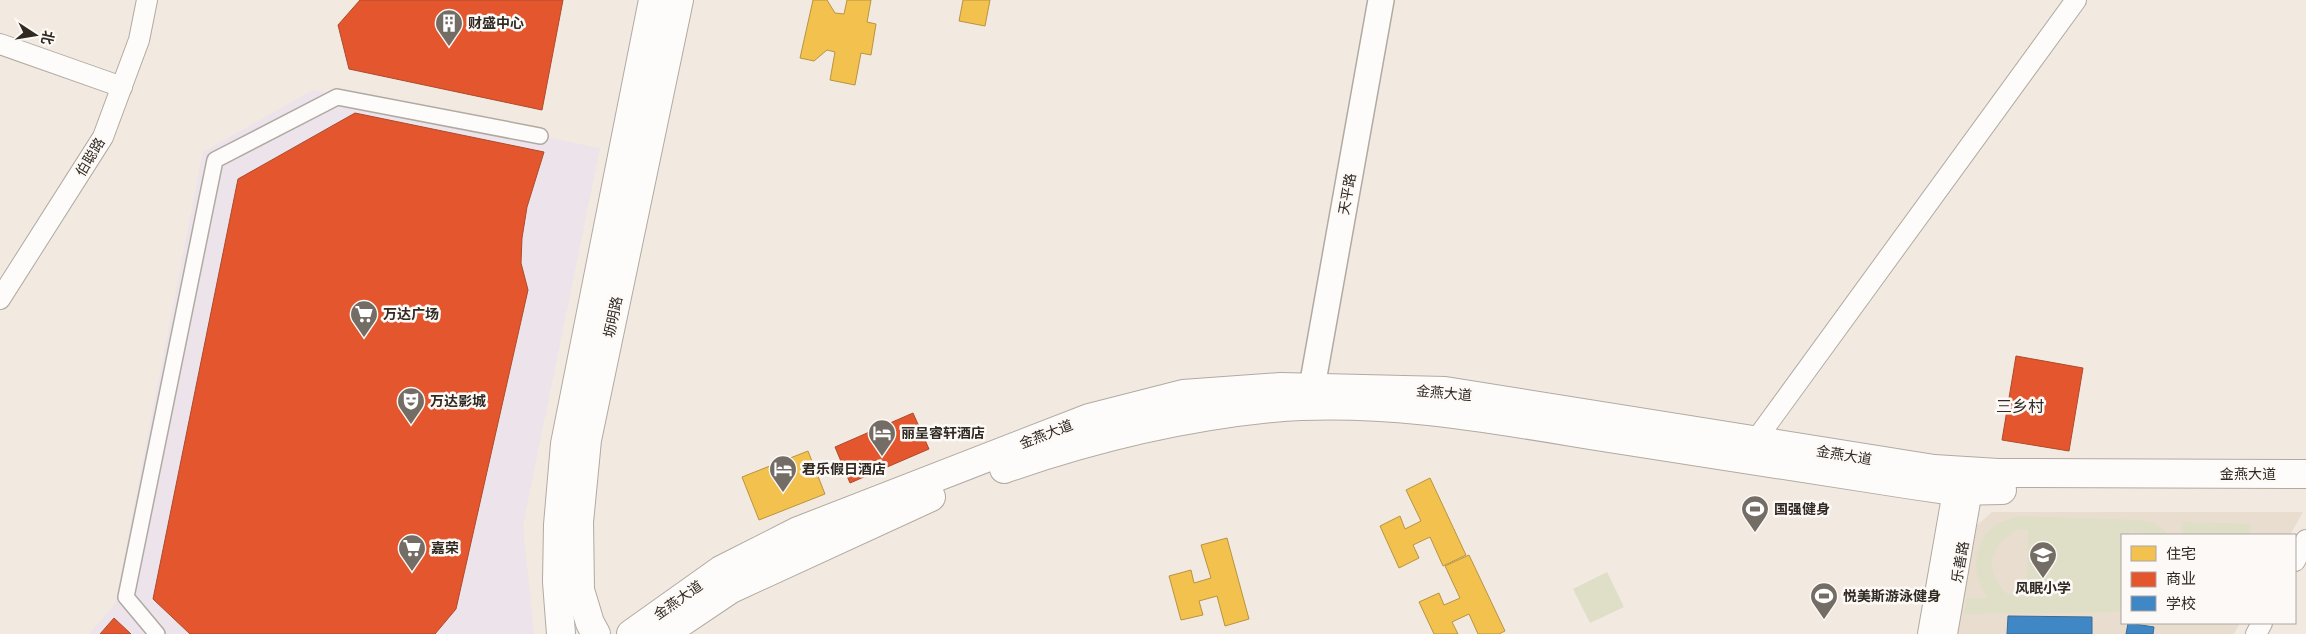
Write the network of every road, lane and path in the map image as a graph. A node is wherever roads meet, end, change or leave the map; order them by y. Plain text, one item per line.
1 (147, 0) edge
2 (652, 0) edge
3 (679, 0) edge
4 (1381, 0) edge
5 (2076, 0) edge
6 (0, 44) edge
7 (122, 87) junction
8 (540, 136) dead end
9 (0, 299) edge
10 (1312, 387) junction
11 (1755, 441) junction
12 (2306, 474) edge
13 (2306, 487) edge
14 (1962, 490) junction
15 (2306, 540) edge
16 (2296, 559) edge
17 (157, 634) edge
18 (561, 634) edge
19 (596, 634) edge
20 (631, 634) edge
21 (664, 634) edge
22 (1928, 634) edge
23 (1947, 634) edge

1 - 7 street, 伯聪路
2 - 18 main road, 坜明路
3 - 19 main road, 坜明路
4 - 10 street, 天平路
5 - 11 street
6 - 7 street
7 - 9 street, 伯聪路
8 - 17 street
10 - 11 main road, 金燕大道
10 - 20 main road, 金燕大道
11 - 12 main road, 金燕大道
13 - 14 main road, 金燕大道
14 - 21 main road, 金燕大道
14 - 22 street, 乐善路
14 - 23 street, 乐善路
15 - 16 street

